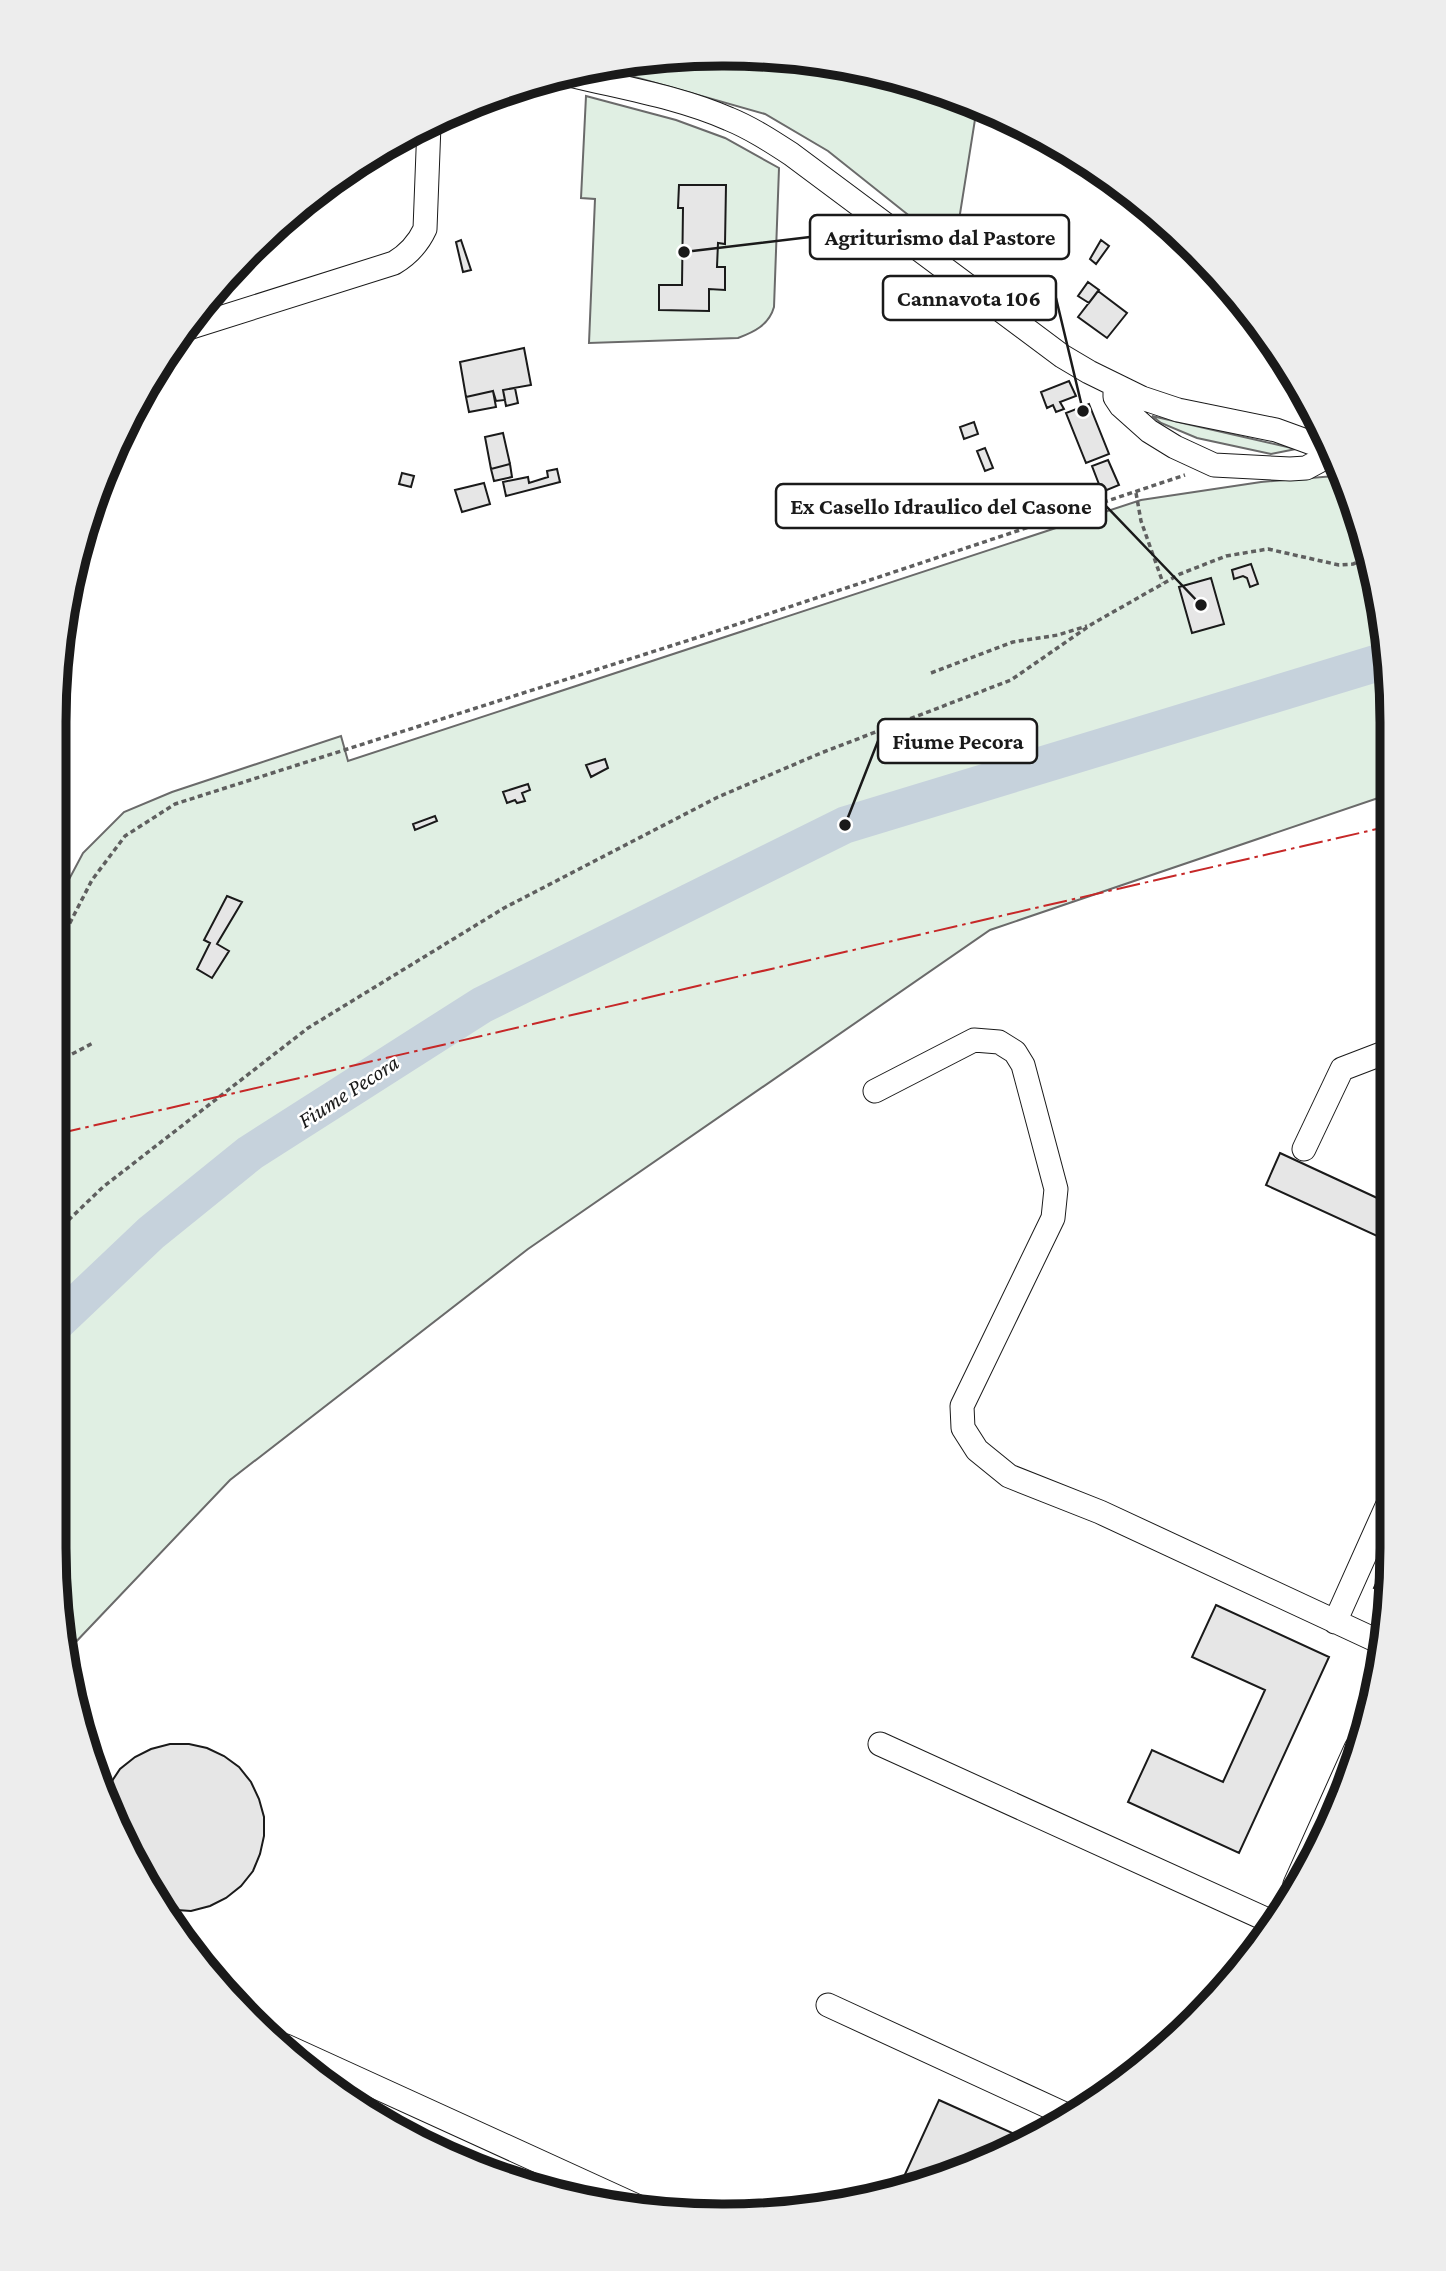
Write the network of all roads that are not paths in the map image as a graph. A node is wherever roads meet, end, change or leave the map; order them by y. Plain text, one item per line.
1 (590, 80) edge
2 (429, 136) edge
3 (201, 324) edge
4 (1115, 386) junction
5 (1317, 444) edge
6 (1323, 456) edge
7 (1380, 1055) edge
8 (875, 1091) dead end
9 (1304, 1149) dead end
10 (1380, 1522) edge
11 (1335, 1622) junction
12 (1373, 1639) edge
13 (880, 1744) dead end
14 (1265, 1919) edge
15 (828, 2005) dead end
16 (306, 2055) edge
17 (1060, 2112) edge
18 (613, 2195) edge

1 - 4 street
2 - 3 street
4 - 5 street
4 - 6 street
7 - 9 street
8 - 11 street
10 - 11 street
11 - 12 street
13 - 14 street
15 - 17 street
16 - 18 street

